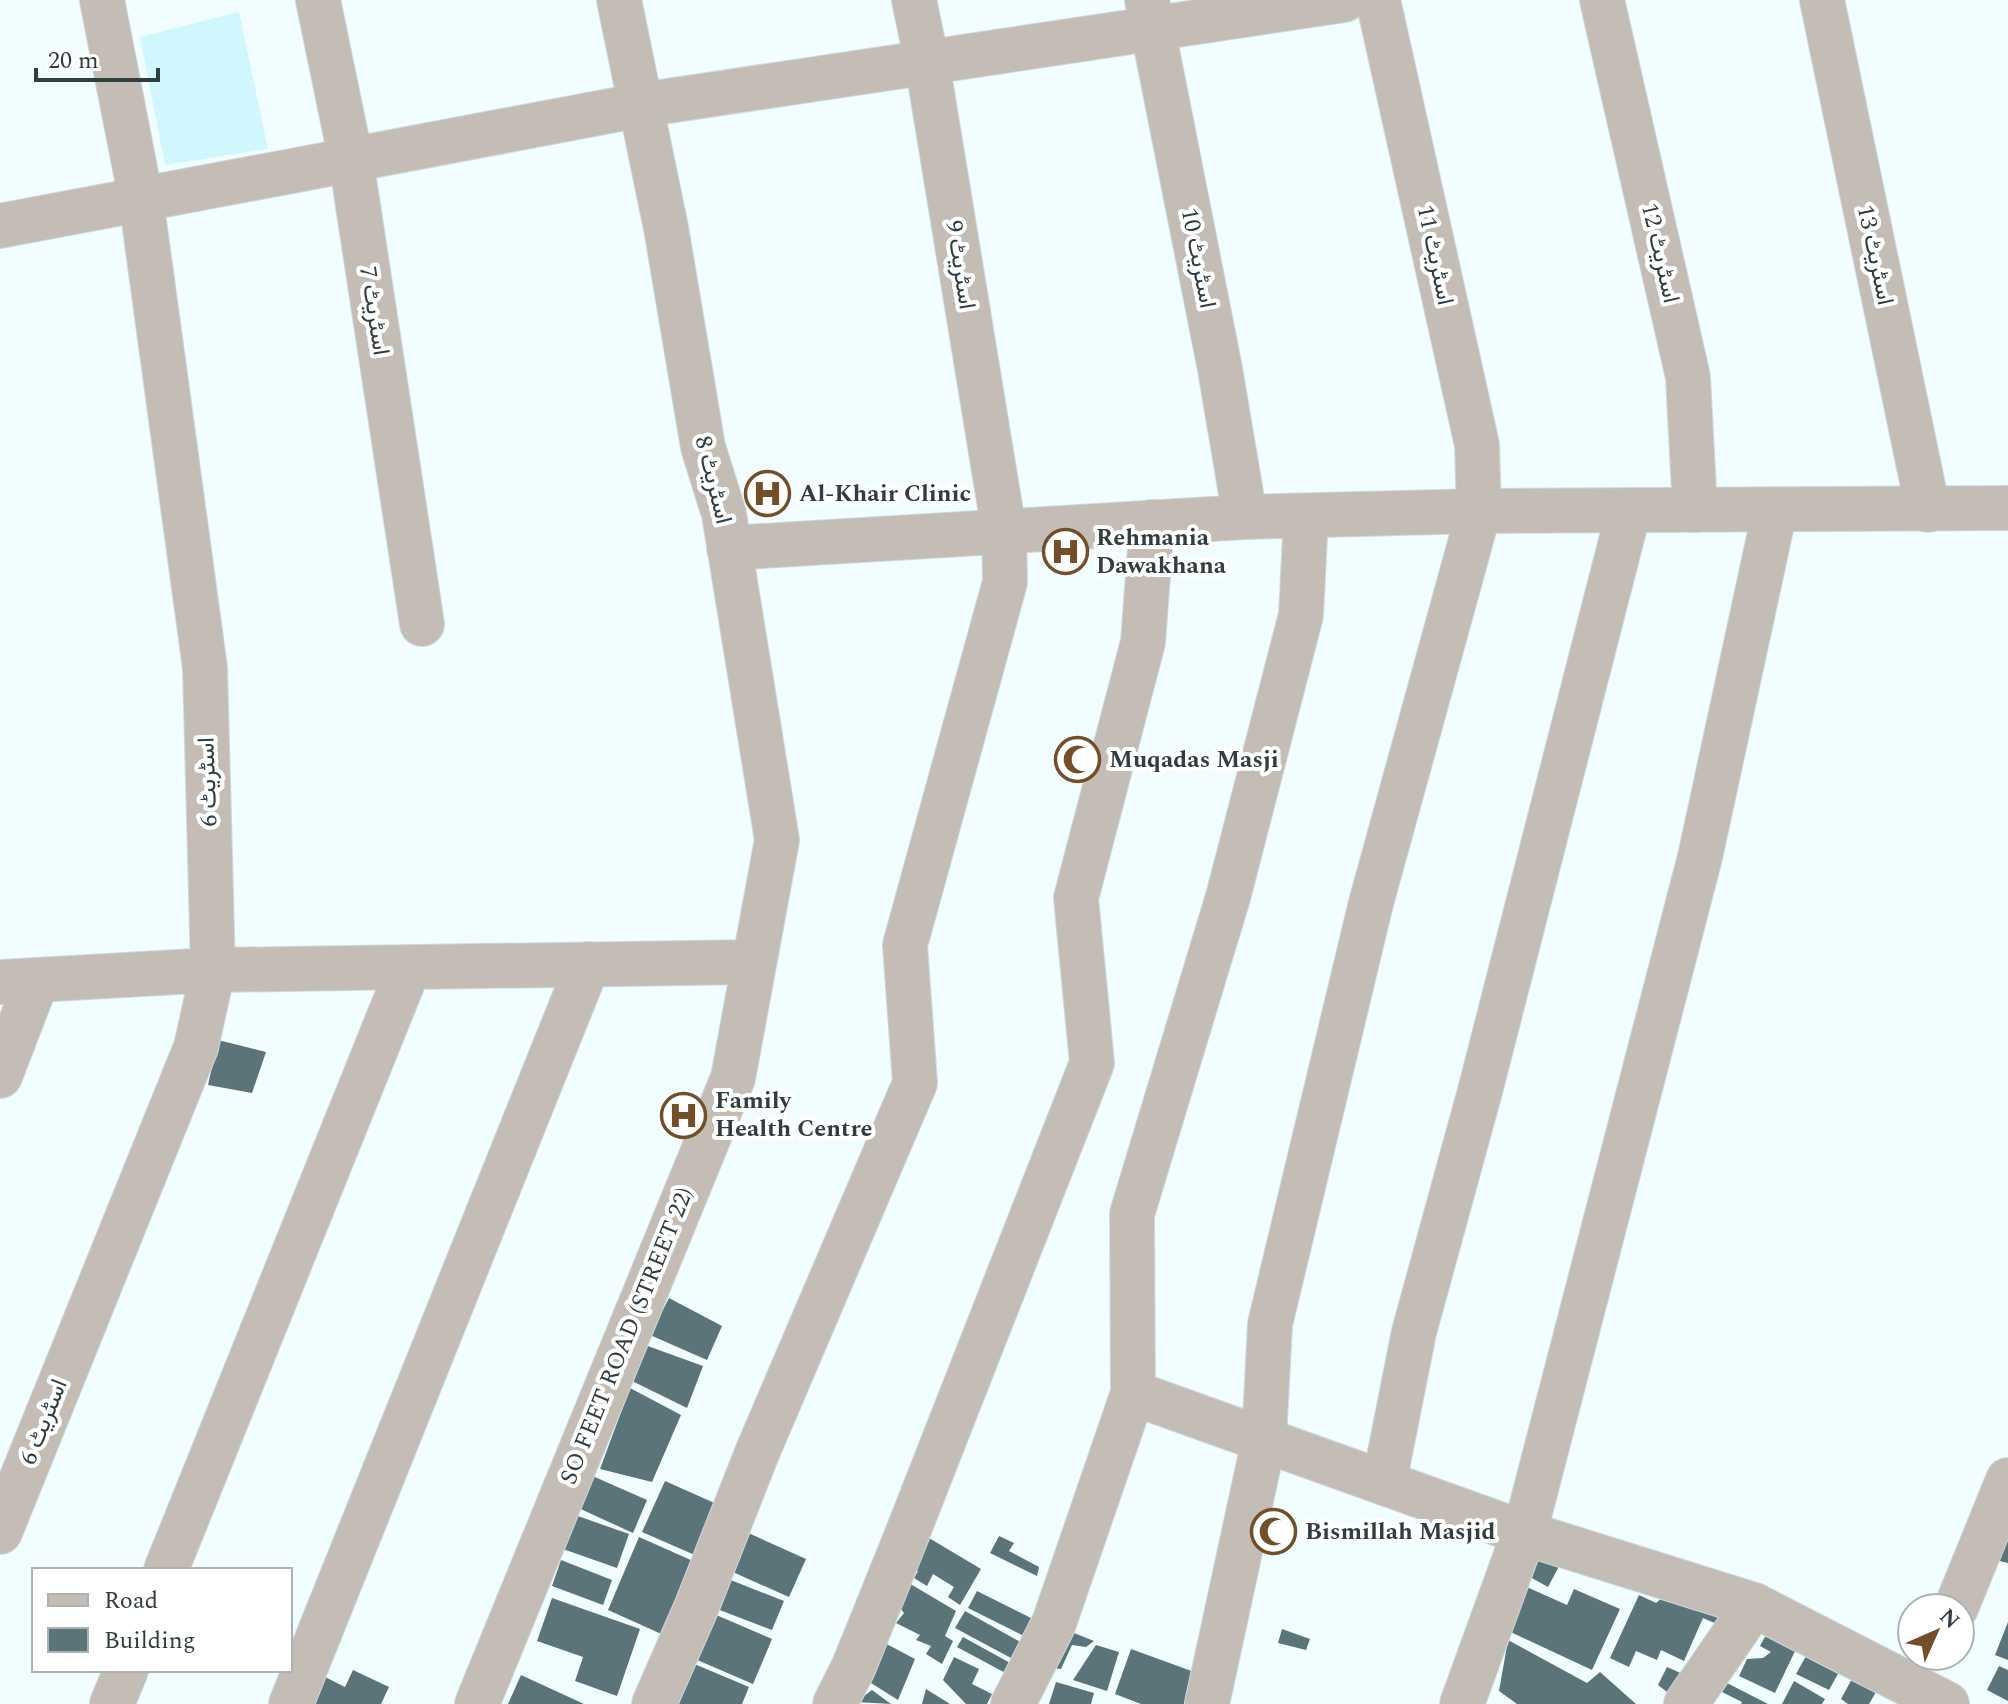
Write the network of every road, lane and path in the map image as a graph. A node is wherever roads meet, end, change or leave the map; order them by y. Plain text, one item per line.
1 (102, 0) edge
2 (318, 0) edge
3 (619, 0) edge
4 (914, 0) edge
5 (1344, 0) edge
6 (1378, 0) edge
7 (1602, 0) edge
8 (1822, 0) edge
9 (1150, 14) edge
10 (927, 62) junction
11 (641, 105) junction
12 (351, 160) junction
13 (141, 199) junction
14 (0, 226) edge
15 (2008, 508) edge
16 (1629, 510) junction
17 (1695, 510) junction
18 (1775, 510) junction
19 (1928, 510) junction
20 (1479, 511) junction
21 (1306, 516) junction
22 (1245, 517) junction
23 (1152, 522) junction
24 (1004, 531) junction
25 (729, 548) junction
26 (422, 624) dead end
27 (754, 962) junction
28 (588, 964) junction
29 (409, 967) junction
30 (213, 970) junction
31 (18, 981) edge
32 (0, 1076) edge
33 (1133, 1393) junction
34 (1264, 1440) junction
35 (2008, 1480) edge
36 (1384, 1483) junction
37 (0, 1532) edge
38 (1524, 1533) junction
39 (167, 1568) edge
40 (1962, 1592) edge
41 (1754, 1605) junction
42 (125, 1672) edge
43 (1935, 1684) edge
44 (112, 1704) edge
45 (291, 1704) edge
46 (477, 1704) edge
47 (654, 1704) edge
48 (835, 1704) edge
49 (1012, 1704) edge
50 (1207, 1704) edge
51 (1462, 1704) edge
52 (1686, 1704) edge

1 - 13 street, اسٹریٹ 6
2 - 12 street, اسٹریٹ 7
3 - 11 street, اسٹریٹ 8
4 - 10 street, اسٹریٹ 9
5 - 9 street
6 - 20 street, اسٹریٹ 11
7 - 17 street, اسٹریٹ 12
8 - 19 street, اسٹریٹ 13
9 - 10 street
9 - 22 street, اسٹریٹ 10
10 - 11 street
10 - 24 street, اسٹریٹ 9
11 - 12 street
11 - 25 street, اسٹریٹ 8
12 - 13 street
12 - 26 street, اسٹریٹ 7
13 - 14 street
13 - 30 street, اسٹریٹ 6
15 - 19 street
16 - 17 street
16 - 20 street
16 - 36 street
17 - 18 street
18 - 19 street
18 - 38 street
20 - 21 street
20 - 34 street, اسٹریٹ 11
21 - 22 street
21 - 33 street
22 - 23 street
23 - 24 street
23 - 48 street
24 - 25 street
24 - 47 street, اسٹریٹ 9
25 - 27 street, اسٹریٹ 8
27 - 28 street
27 - 46 street, SO FEET ROAD (STREET 22)
28 - 29 street
28 - 45 street
29 - 30 street
29 - 39 street
30 - 31 street
30 - 37 street, اسٹریٹ 6
31 - 32 street
33 - 34 street
33 - 49 street
34 - 36 street
34 - 50 street, اسٹریٹ 11
35 - 40 street
36 - 38 street
38 - 41 street
38 - 51 street
41 - 43 street
41 - 52 street
42 - 44 street

